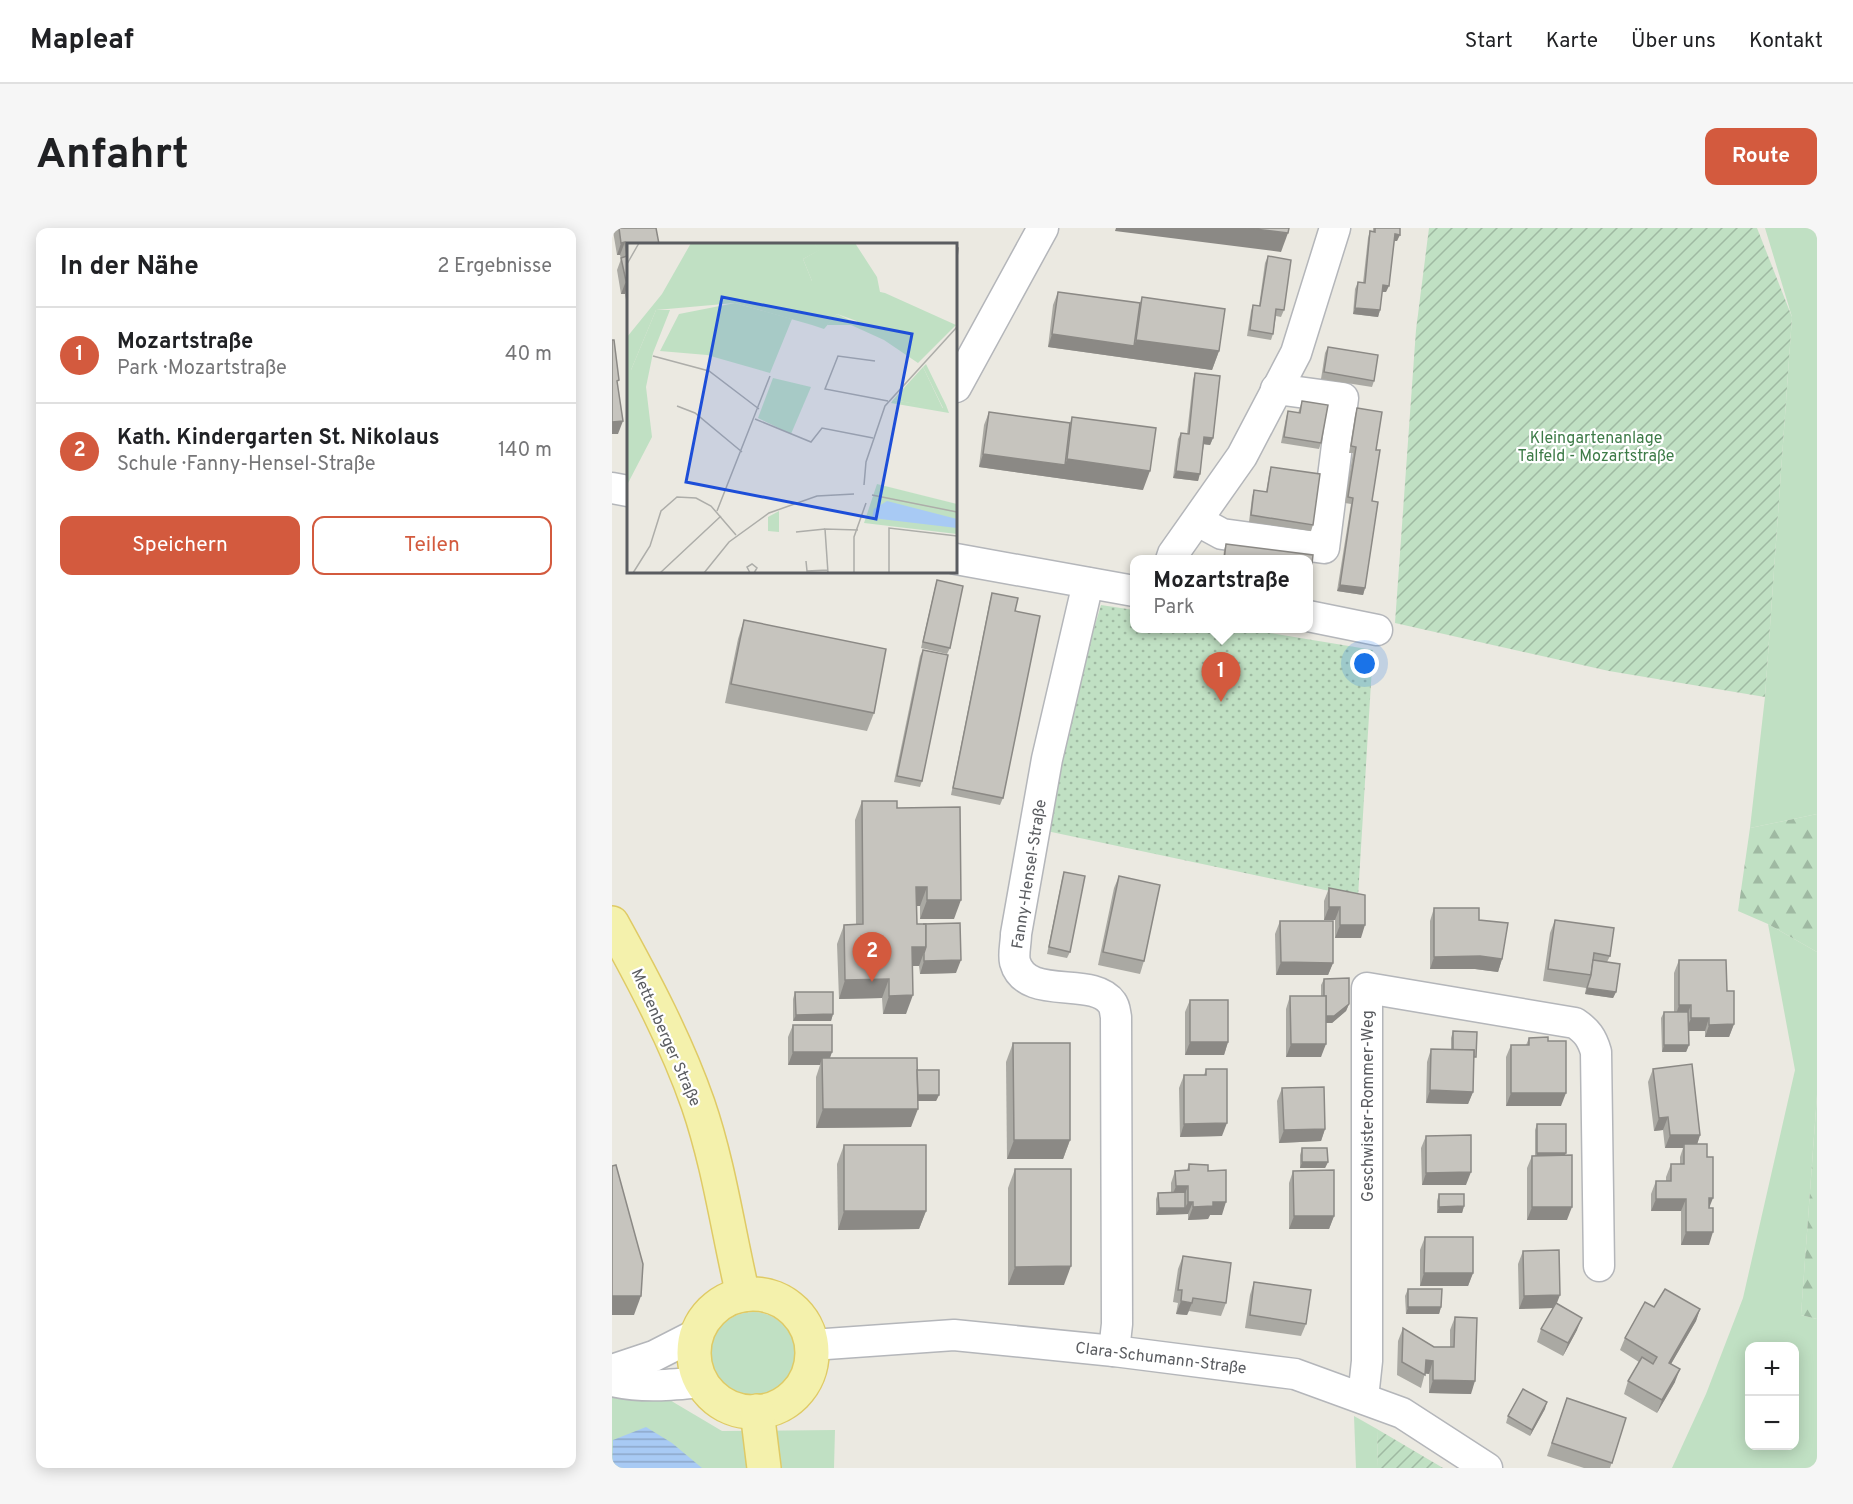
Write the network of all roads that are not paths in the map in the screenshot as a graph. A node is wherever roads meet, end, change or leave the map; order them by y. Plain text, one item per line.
1 (1043, 228) edge
2 (1335, 228) edge
3 (957, 385) edge
4 (1276, 389) junction
5 (612, 488) edge
6 (627, 491) edge
7 (1198, 520) junction
8 (1174, 555) edge
9 (957, 559) edge
10 (1088, 583) junction
11 (1130, 590) edge
12 (1313, 617) edge
13 (1377, 630) dead end
14 (612, 923) edge
15 (1599, 1266) dead end
16 (743, 1295) junction
17 (698, 1334) junction
18 (812, 1345) junction
19 (1114, 1351) junction
20 (612, 1370) edge
21 (612, 1381) edge
22 (702, 1382) junction
23 (1363, 1398) junction
24 (757, 1411) junction
25 (764, 1468) edge
26 (1487, 1468) edge

1 - 3 street
2 - 4 street
4 - 7 street
4 - 7 street
5 - 6 street
7 - 8 street
9 - 10 street
10 - 11 street
10 - 19 street, Fanny-Hensel-Straße
12 - 13 street
14 - 16 main road, Mettenberger Straße
15 - 23 street, Geschwister-Rommer-Weg
16 - 17 main road
16 - 18 main road
17 - 20 street
17 - 22 main road
18 - 19 street, Clara-Schumann-Straße
18 - 24 main road
19 - 23 street, Clara-Schumann-Straße
21 - 22 street
22 - 24 main road
23 - 26 street, Clara-Schumann-Straße
24 - 25 main road

